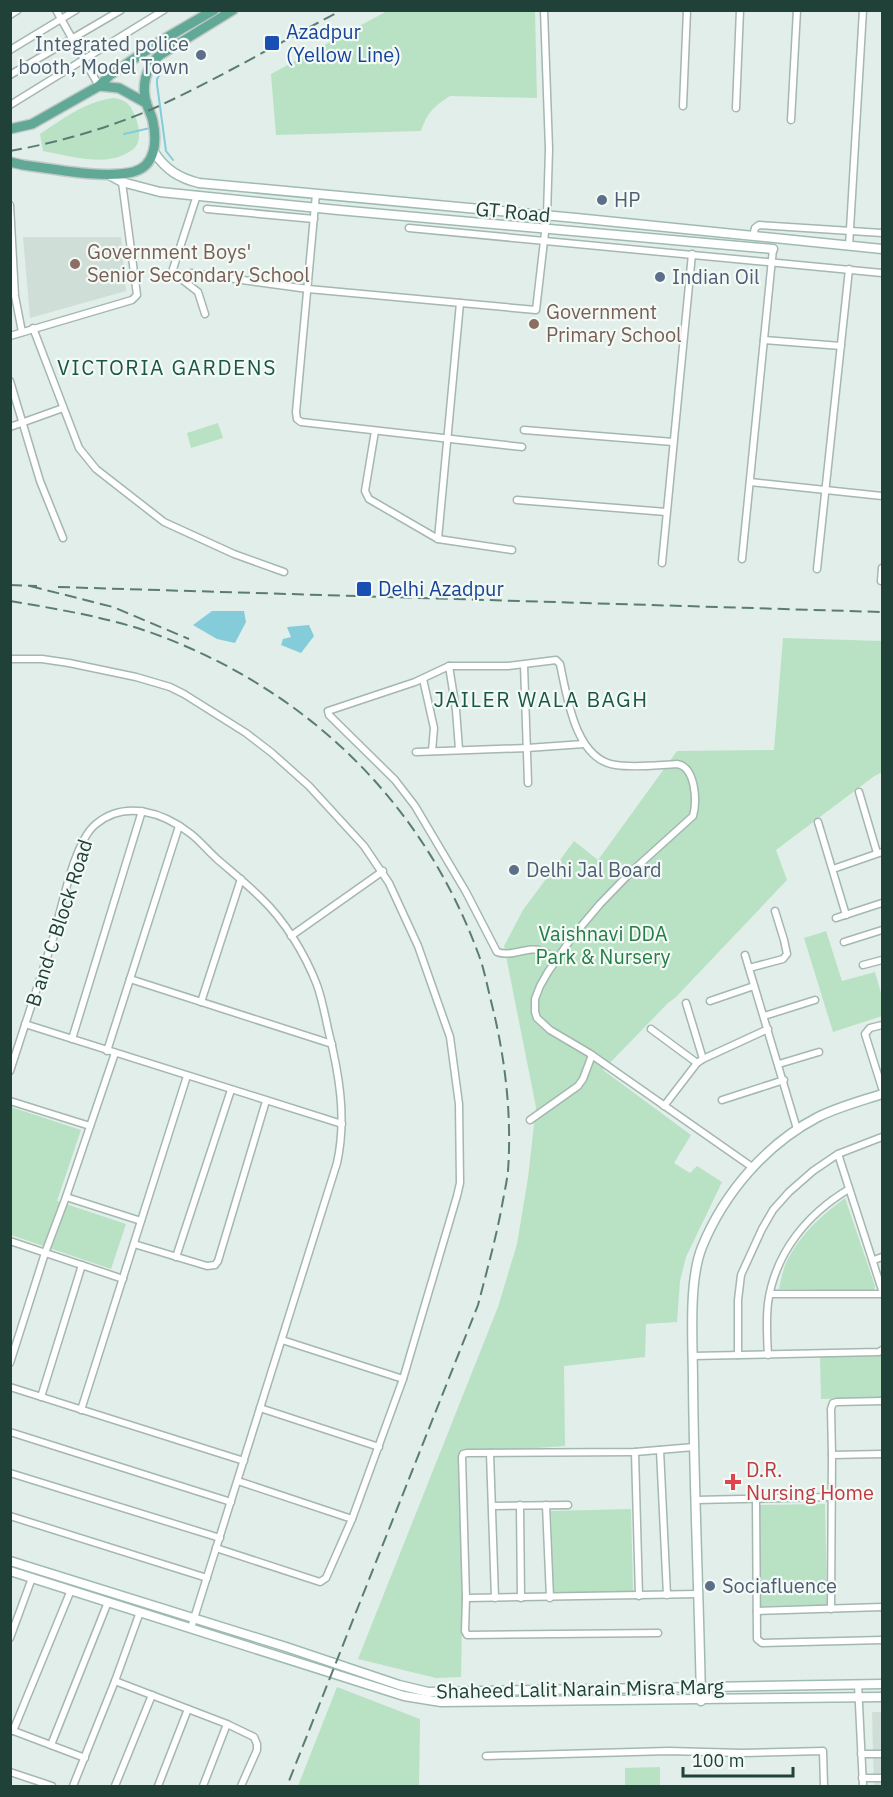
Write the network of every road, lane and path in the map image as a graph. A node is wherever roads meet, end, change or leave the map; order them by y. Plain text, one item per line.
1 (18, 10) edge
2 (56, 10) edge
3 (76, 10) edge
4 (121, 10) edge
5 (164, 10) edge
6 (214, 10) edge
7 (233, 10) edge
8 (544, 10) edge
9 (687, 10) edge
10 (740, 10) edge
11 (797, 10) edge
12 (863, 10) edge
13 (10, 15) edge
14 (61, 19) junction
15 (73, 39) junction
16 (10, 50) edge
17 (85, 59) junction
18 (10, 75) edge
19 (99, 86) junction
20 (146, 103) junction
21 (10, 105) edge
22 (683, 106) dead end
23 (736, 108) dead end
24 (791, 120) dead end
25 (10, 129) edge
26 (154, 152) junction
27 (10, 162) edge
28 (23, 165) junction
29 (10, 166) edge
30 (109, 175) junction
31 (122, 182) junction
32 (316, 194) junction
33 (197, 195) junction
34 (10, 205) edge
35 (315, 208) junction
36 (207, 209) dead end
37 (547, 215) junction
38 (314, 219) junction
39 (409, 228) dead end
40 (545, 229) junction
41 (849, 232) junction
42 (882, 233) edge
43 (753, 236) junction
44 (544, 240) junction
45 (849, 246) junction
46 (773, 249) joint
47 (882, 249) edge
48 (692, 254) junction
49 (771, 262) junction
50 (849, 270) junction
51 (191, 273) dead end
52 (882, 273) edge
53 (308, 289) junction
54 (13, 296) edge
55 (460, 303) junction
56 (205, 314) dead end
57 (33, 328) junction
58 (22, 332) junction
59 (10, 336) edge
60 (764, 340) junction
61 (841, 346) junction
62 (10, 381) edge
63 (63, 408) junction
64 (21, 422) junction
65 (10, 427) edge
66 (524, 430) dead end
67 (375, 431) junction
68 (447, 439) junction
69 (673, 442) junction
70 (522, 447) dead end
71 (750, 482) junction
72 (825, 490) junction
73 (882, 496) edge
74 (517, 500) dead end
75 (666, 512) junction
76 (63, 538) dead end
77 (438, 539) junction
78 (512, 550) dead end
79 (742, 559) dead end
80 (662, 563) dead end
81 (882, 567) edge
82 (817, 569) dead end
83 (284, 572) dead end
84 (881, 581) edge
85 (10, 659) edge
86 (524, 665) junction
87 (449, 666) junction
88 (423, 679) junction
89 (584, 744) junction
90 (527, 748) junction
91 (459, 749) junction
92 (432, 751) junction
93 (416, 752) dead end
94 (528, 783) dead end
95 (859, 792) dead end
96 (142, 811) junction
97 (818, 822) dead end
98 (179, 826) junction
99 (880, 853) edge
100 (833, 869) junction
101 (383, 871) junction
102 (241, 879) junction
103 (882, 903) edge
104 (775, 911) dead end
105 (846, 915) junction
106 (836, 918) dead end
107 (882, 930) edge
108 (291, 936) junction
109 (844, 942) dead end
110 (745, 955) dead end
111 (556, 960) junction
112 (882, 960) edge
113 (863, 965) dead end
114 (749, 968) junction
115 (130, 979) junction
116 (754, 986) junction
117 (815, 1000) dead end
118 (710, 1001) dead end
119 (201, 1002) junction
120 (686, 1004) dead end
121 (764, 1016) junction
122 (25, 1024) junction
123 (882, 1025) edge
124 (651, 1029) dead end
125 (768, 1029) junction
126 (72, 1039) junction
127 (332, 1044) junction
128 (111, 1052) junction
129 (819, 1052) dead end
130 (592, 1055) junction
131 (700, 1061) junction
132 (779, 1064) junction
133 (10, 1071) edge
134 (187, 1076) junction
135 (784, 1080) junction
136 (882, 1088) edge
137 (231, 1090) junction
138 (882, 1094) edge
139 (722, 1100) dead end
140 (10, 1101) edge
141 (266, 1101) junction
142 (664, 1106) junction
143 (530, 1120) dead end
144 (342, 1124) junction
145 (90, 1126) junction
146 (797, 1129) junction
147 (882, 1137) edge
148 (838, 1154) junction
149 (752, 1167) junction
150 (849, 1189) junction
151 (66, 1197) junction
152 (141, 1221) junction
153 (11, 1242) edge
154 (134, 1244) junction
155 (45, 1253) junction
156 (176, 1257) junction
157 (882, 1257) edge
158 (874, 1260) junction
159 (82, 1265) junction
160 (123, 1279) junction
161 (882, 1292) edge
162 (770, 1294) junction
163 (282, 1340) junction
164 (882, 1350) edge
165 (738, 1355) junction
166 (768, 1355) junction
167 (693, 1356) junction
168 (10, 1364) edge
169 (403, 1379) junction
170 (10, 1387) edge
171 (41, 1396) junction
172 (882, 1401) edge
173 (260, 1408) junction
174 (81, 1410) junction
175 (10, 1432) edge
176 (379, 1446) junction
177 (694, 1448) junction
178 (660, 1450) junction
179 (634, 1452) junction
180 (490, 1453) junction
181 (882, 1454) edge
182 (832, 1455) junction
183 (244, 1461) junction
184 (10, 1473) edge
185 (238, 1481) junction
186 (832, 1497) junction
187 (756, 1499) junction
188 (696, 1500) junction
189 (231, 1502) junction
190 (520, 1505) junction
191 (546, 1505) junction
192 (568, 1505) dead end
193 (493, 1506) junction
194 (10, 1515) edge
195 (352, 1519) junction
196 (220, 1538) junction
197 (216, 1548) junction
198 (10, 1561) edge
199 (10, 1571) edge
200 (32, 1578) junction
201 (207, 1578) junction
202 (71, 1590) junction
203 (698, 1594) junction
204 (667, 1595) junction
205 (639, 1596) junction
206 (466, 1598) junction
207 (495, 1598) junction
208 (521, 1598) junction
209 (550, 1598) junction
210 (108, 1602) junction
211 (882, 1607) edge
212 (831, 1609) junction
213 (757, 1611) junction
214 (140, 1612) junction
215 (195, 1618) junction
216 (191, 1628) junction
217 (658, 1633) dead end
218 (10, 1638) edge
219 (882, 1640) edge
220 (115, 1681) junction
221 (858, 1684) junction
222 (882, 1684) edge
223 (700, 1686) junction
224 (152, 1695) junction
225 (882, 1697) edge
226 (858, 1698) junction
227 (701, 1701) junction
228 (188, 1709) junction
229 (227, 1724) junction
230 (12, 1730) edge
231 (51, 1745) junction
232 (861, 1754) junction
233 (882, 1754) edge
234 (486, 1756) dead end
235 (85, 1758) junction
236 (10, 1772) edge
237 (862, 1778) junction
238 (882, 1778) edge
239 (52, 1786) edge
240 (73, 1786) edge
241 (115, 1786) edge
242 (158, 1786) edge
243 (203, 1786) edge
244 (241, 1786) edge
245 (824, 1786) edge
246 (863, 1786) edge

1 - 13 street
2 - 14 street
3 - 14 street
4 - 15 street
5 - 17 street
6 - 19 main road
7 - 20 main road
8 - 37 street
9 - 22 street
10 - 23 street
11 - 24 street
12 - 41 street
14 - 15 street
14 - 16 street
15 - 17 street
15 - 18 street
17 - 19 street
17 - 21 street
19 - 20 main road
19 - 25 main road
20 - 26 main road
26 - 30 main road
26 - 32 street, GT Road
27 - 28 main road
28 - 29 street
28 - 30 main road
30 - 31 street, GT Road
31 - 33 street, GT Road
31 - 57 street
32 - 35 street
32 - 37 street, GT Road
33 - 35 street, GT Road
33 - 56 street
34 - 54 street
35 - 38 street
35 - 40 street, GT Road
36 - 38 street
37 - 40 street
37 - 43 street, GT Road
38 - 53 street
39 - 44 street
40 - 44 street
40 - 46 street, GT Road
41 - 42 street
41 - 43 street
41 - 45 street
43 - 45 street, GT Road
44 - 48 street
44 - 55 street
45 - 47 street, GT Road
46 - 49 street
48 - 49 street
48 - 69 street
49 - 50 street
49 - 60 street
50 - 52 street
50 - 61 street
51 - 53 street
53 - 55 street
53 - 67 street
54 - 58 street
55 - 68 street
57 - 58 street
57 - 63 street
58 - 59 street
60 - 61 street
60 - 71 street
61 - 72 street
62 - 64 street
63 - 64 street
63 - 83 street
64 - 65 street
64 - 76 street
66 - 69 street
67 - 68 street
67 - 77 street
68 - 70 street
68 - 77 street
69 - 75 street
71 - 72 street
71 - 79 street
72 - 73 street
72 - 82 street
74 - 75 street
75 - 80 street
77 - 78 street
81 - 84 street
85 - 101 street
86 - 87 street
86 - 89 street
86 - 90 street
87 - 88 street
87 - 91 street
88 - 92 street
88 - 111 street
89 - 90 street
89 - 111 street
90 - 91 street
90 - 94 street
91 - 92 street
92 - 93 street
95 - 99 street
96 - 98 street
96 - 122 street, B and C Block Road
96 - 126 street
97 - 100 street
98 - 102 street
98 - 115 street
99 - 100 street
100 - 105 street
101 - 108 street
101 - 169 street
102 - 108 street
102 - 119 street
103 - 105 street
104 - 114 street
105 - 106 street
107 - 109 street
108 - 127 street
110 - 114 street
111 - 130 street
112 - 113 street
114 - 116 street
115 - 119 street
115 - 128 street
116 - 118 street
116 - 121 street
117 - 121 street
119 - 127 street
120 - 131 street
121 - 125 street
122 - 126 street
122 - 133 street, B and C Block Road
123 - 136 street
124 - 131 street
125 - 131 street
125 - 132 street
126 - 128 street
127 - 144 street
128 - 134 street
128 - 145 street
129 - 132 street
130 - 142 street
130 - 143 street
131 - 142 street
132 - 135 street
134 - 137 street
134 - 152 street
135 - 139 street
135 - 146 street
137 - 141 street
137 - 156 street
138 - 146 street
140 - 145 street
141 - 144 street
141 - 156 street
142 - 149 street
144 - 163 street
145 - 151 street
146 - 149 street
147 - 148 street
148 - 150 street
148 - 165 street
149 - 167 street
150 - 158 street
150 - 162 street
151 - 152 street
151 - 155 street
152 - 154 street
153 - 155 street
154 - 156 street
154 - 160 street
155 - 159 street
155 - 168 street
157 - 158 street
158 - 161 street
159 - 160 street
159 - 171 street
160 - 174 street
161 - 162 street
162 - 166 street
163 - 169 street
163 - 173 street
164 - 166 street
165 - 166 street
165 - 167 street
167 - 177 street
169 - 176 street
170 - 171 street
171 - 174 street
172 - 182 street
173 - 176 street
173 - 183 street
174 - 183 street
175 - 189 street
176 - 195 street
177 - 178 street
177 - 188 street
178 - 179 street
178 - 204 street
179 - 180 street
179 - 205 street
180 - 193 street
180 - 206 street
181 - 182 street
182 - 186 street
183 - 185 street
184 - 196 street
185 - 189 street
185 - 195 street
186 - 187 street
186 - 212 street
187 - 188 street
187 - 213 street
188 - 203 street
189 - 196 street
190 - 191 street
190 - 193 street
190 - 208 street
191 - 192 street
191 - 209 street
193 - 207 street
194 - 201 street
195 - 197 street
196 - 197 street
197 - 201 street
198 - 215 street, Shaheed Lalit Narain Misra Marg
199 - 200 street, Shaheed Lalit Narain Misra Marg
200 - 202 street, Shaheed Lalit Narain Misra Marg
200 - 218 street
201 - 215 street
202 - 210 street, Shaheed Lalit Narain Misra Marg
202 - 230 street
203 - 204 street
203 - 223 street
204 - 205 street
205 - 209 street
206 - 207 street
206 - 217 street
207 - 208 street
208 - 209 street
210 - 214 street, Shaheed Lalit Narain Misra Marg
210 - 231 street
211 - 212 street
212 - 213 street
213 - 219 street
214 - 216 street, Shaheed Lalit Narain Misra Marg
214 - 220 street
215 - 216 street
215 - 223 street, Shaheed Lalit Narain Misra Marg
216 - 227 street, Shaheed Lalit Narain Misra Marg
220 - 224 street
220 - 235 street
221 - 222 street, Shaheed Lalit Narain Misra Marg
221 - 223 street, Shaheed Lalit Narain Misra Marg
221 - 226 street
223 - 227 street
224 - 228 street
224 - 241 street
225 - 226 street, Shaheed Lalit Narain Misra Marg
226 - 227 street, Shaheed Lalit Narain Misra Marg
226 - 232 street
228 - 229 street
228 - 242 street
229 - 243 street
229 - 244 street
230 - 231 street
231 - 235 street
232 - 233 street
232 - 237 street
234 - 245 street
235 - 240 street
236 - 239 street
237 - 238 street
237 - 246 street

